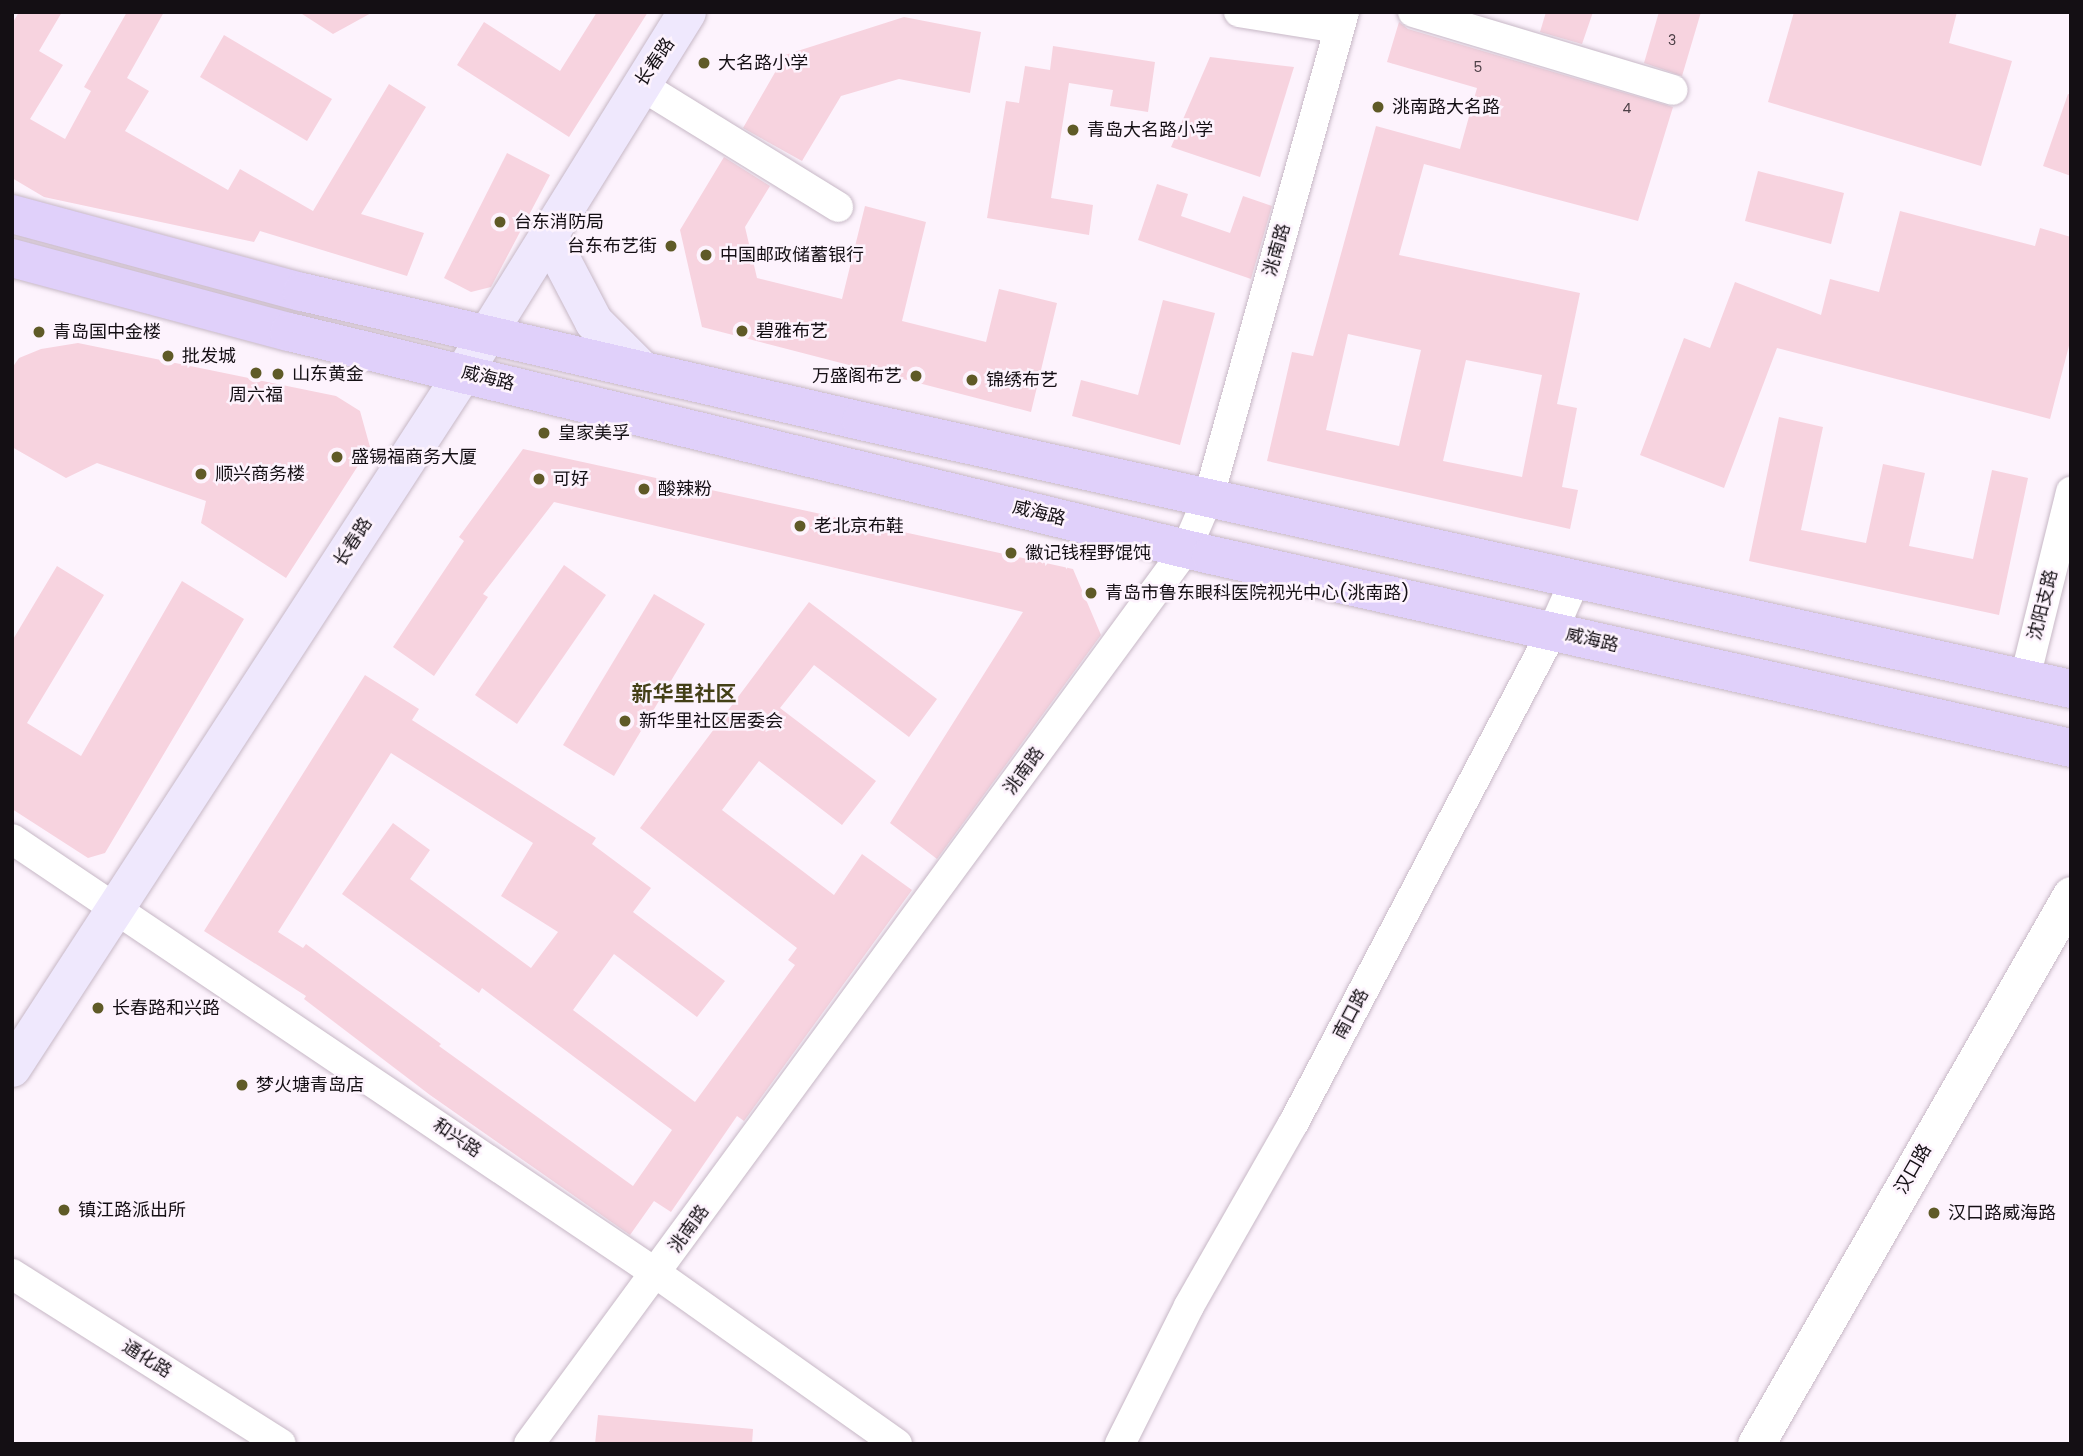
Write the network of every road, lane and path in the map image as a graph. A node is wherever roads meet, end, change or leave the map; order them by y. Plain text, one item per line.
1 (687, 12) edge
2 (1239, 12) edge
3 (1413, 12) edge
4 (1341, 20) edge
5 (639, 84) junction
6 (1673, 90) dead end
7 (838, 207) dead end
8 (12, 214) edge
9 (548, 234) junction
10 (15, 264) edge
11 (487, 334) junction
12 (640, 368) junction
13 (464, 372) junction
14 (2071, 492) edge
15 (1209, 496) junction
16 (1186, 549) junction
17 (1575, 580) junction
18 (1552, 632) junction
19 (2025, 678) junction
20 (2071, 689) edge
21 (2071, 748) edge
22 (12, 839) edge
23 (2071, 895) edge
24 (116, 906) junction
25 (12, 1068) edge
26 (657, 1273) junction
27 (12, 1274) edge
28 (281, 1444) edge
29 (529, 1444) edge
30 (897, 1444) edge
31 (1120, 1444) edge
32 (1756, 1444) edge

1 - 5 main road, 长春路
2 - 4 street
3 - 6 street
4 - 15 street, 洮南路
5 - 7 street
5 - 9 main road, 长春路
8 - 11 main road
9 - 11 main road, 长春路
9 - 12 main road
10 - 13 main road, 威海路
11 - 12 main road
11 - 13 main road, 长春路
12 - 15 main road
13 - 16 main road, 威海路
13 - 24 main road, 长春路
14 - 19 street, 沈阳支路
15 - 16 street, 洮南路
15 - 17 main road
16 - 18 main road, 威海路
16 - 26 street, 洮南路
17 - 18 street, 南口路
17 - 19 main road
18 - 21 main road, 威海路
18 - 31 street, 南口路
19 - 20 main road
22 - 24 street, 和兴路
23 - 32 street, 汉口路
24 - 25 main road, 长春路
24 - 26 street, 和兴路
26 - 29 street, 洮南路
26 - 30 street, 和兴路
27 - 28 street, 通化路

